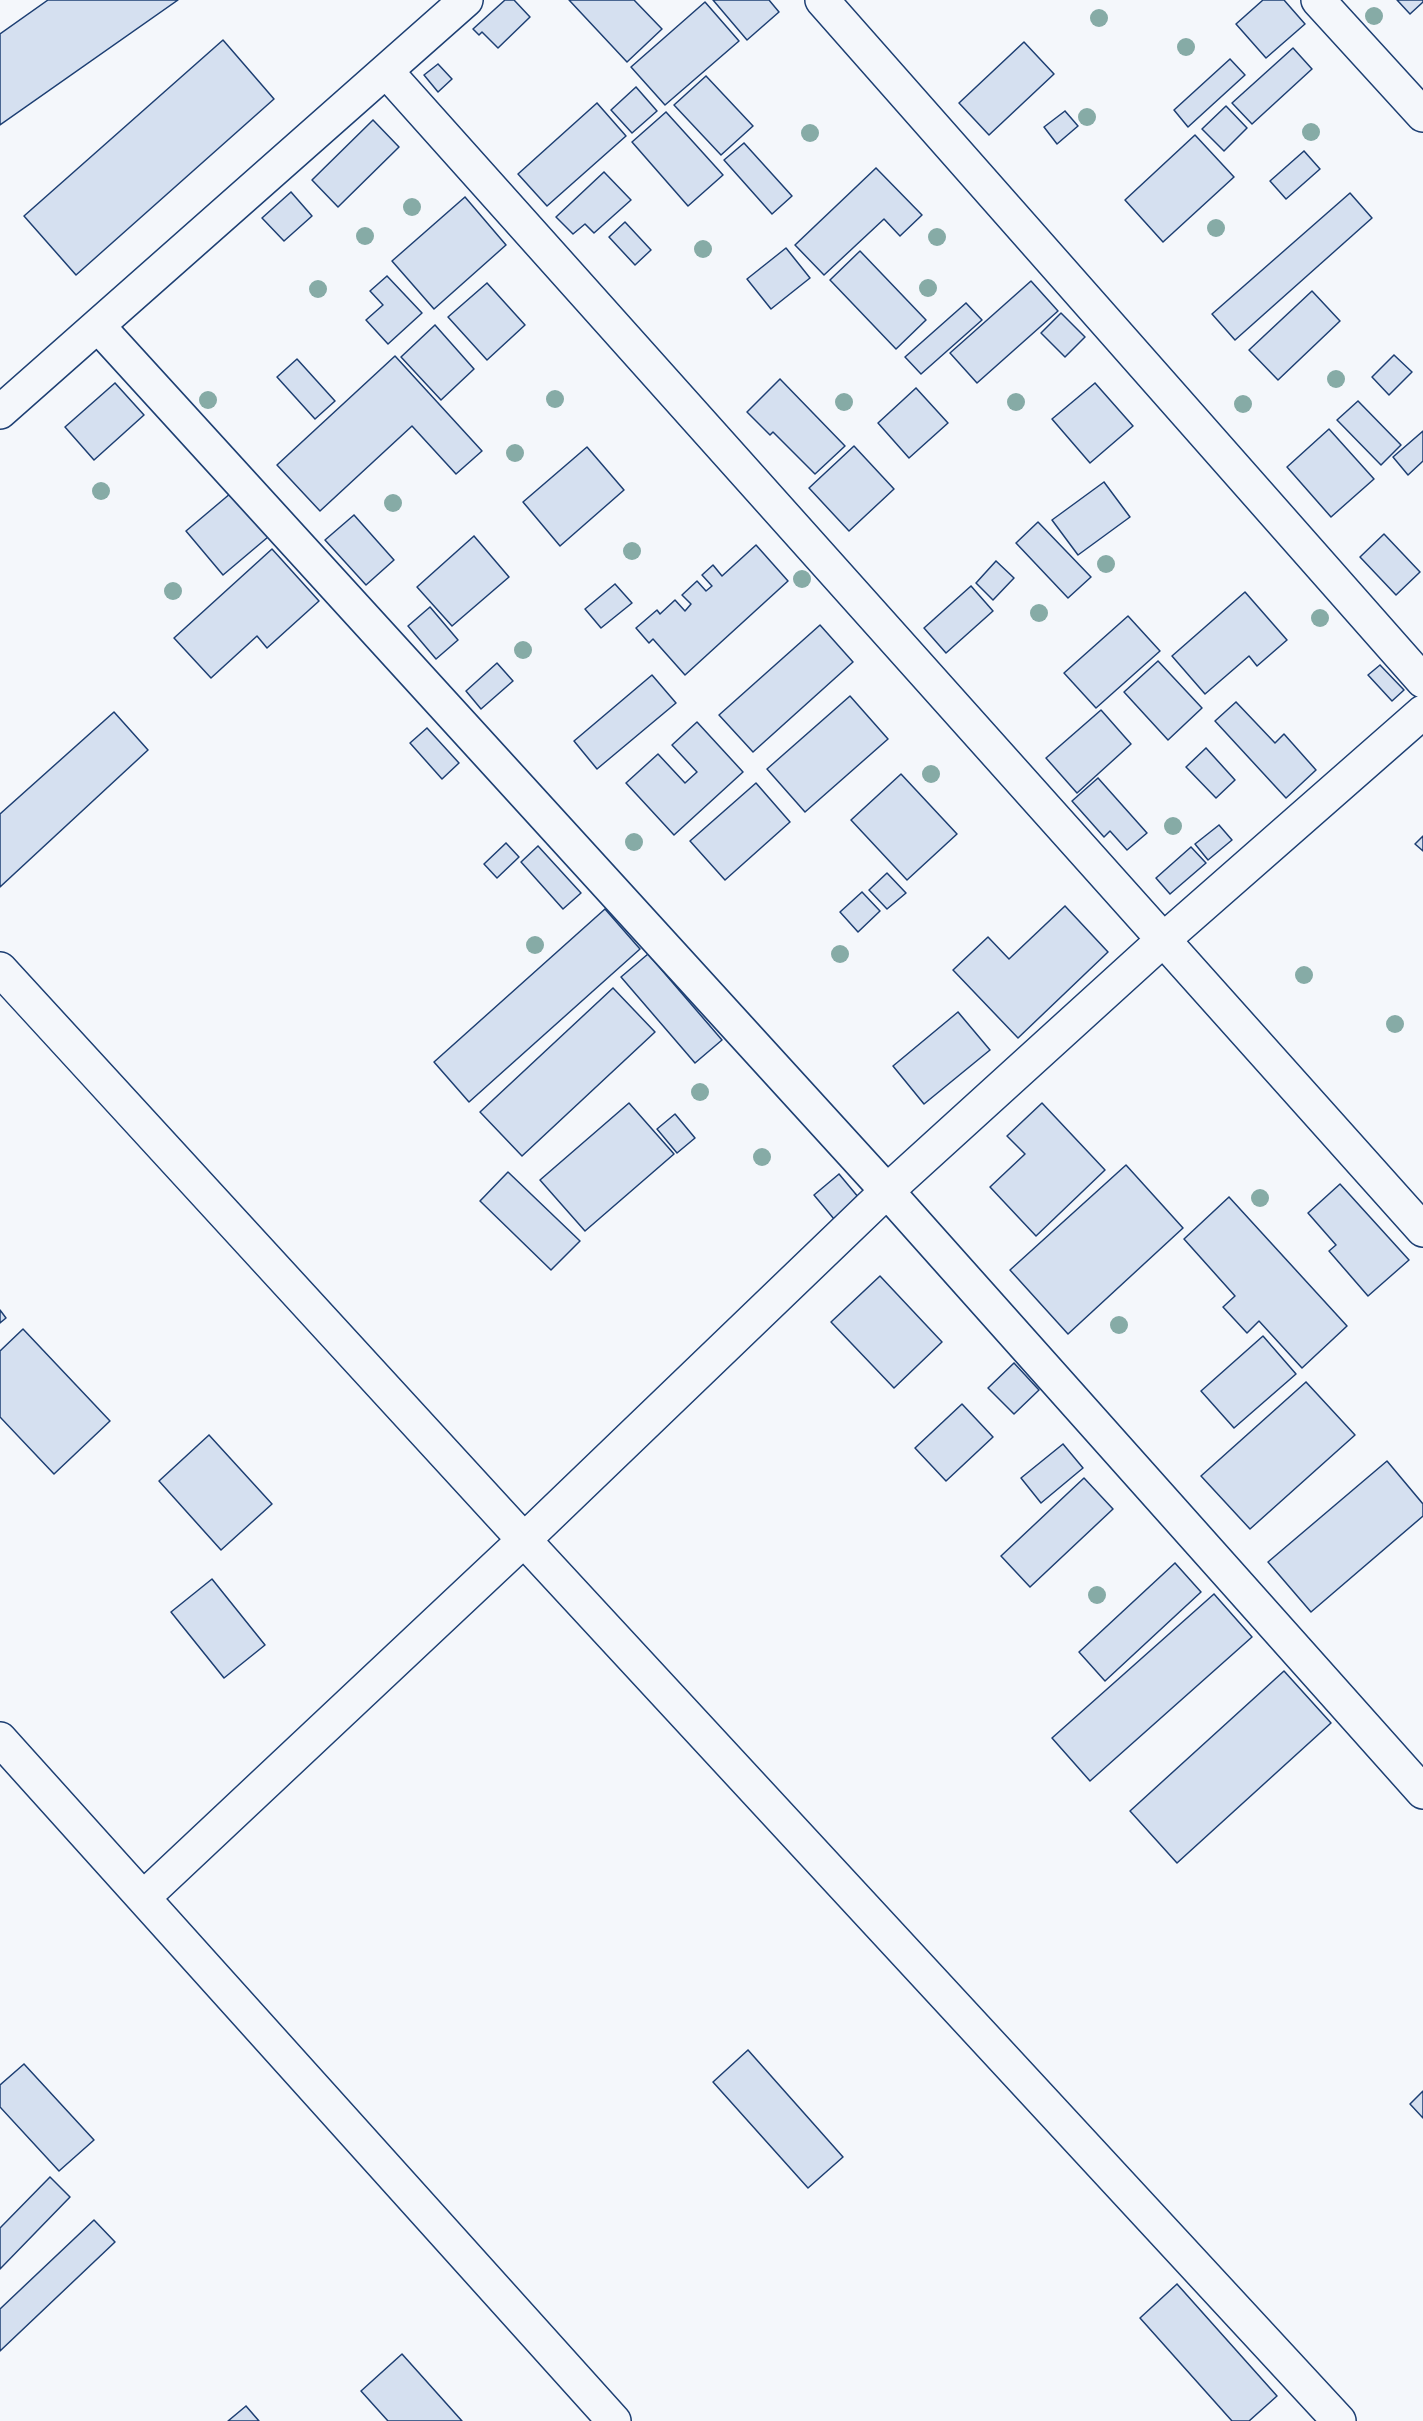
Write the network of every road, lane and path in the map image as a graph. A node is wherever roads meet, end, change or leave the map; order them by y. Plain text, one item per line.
1 (466, 0) edge
2 (822, 0) edge
3 (1318, 0) edge
4 (387, 72) junction
5 (1423, 115) edge
6 (98, 326) junction
7 (0, 412) edge
8 (1423, 681) edge
9 (1423, 712) edge
10 (1162, 941) junction
11 (0, 969) edge
12 (887, 1191) junction
13 (1423, 1230) edge
14 (524, 1540) junction
15 (0, 1739) edge
16 (1423, 1792) edge
17 (143, 1898) junction
18 (614, 2421) edge
19 (1339, 2421) edge

1 - 4 street
2 - 8 street
3 - 5 street
4 - 6 street
4 - 10 street
6 - 7 street
6 - 12 street
9 - 10 street
10 - 12 street
10 - 13 street
11 - 14 street
12 - 14 street
12 - 16 street
14 - 17 street
14 - 19 street
15 - 17 street
17 - 18 street

